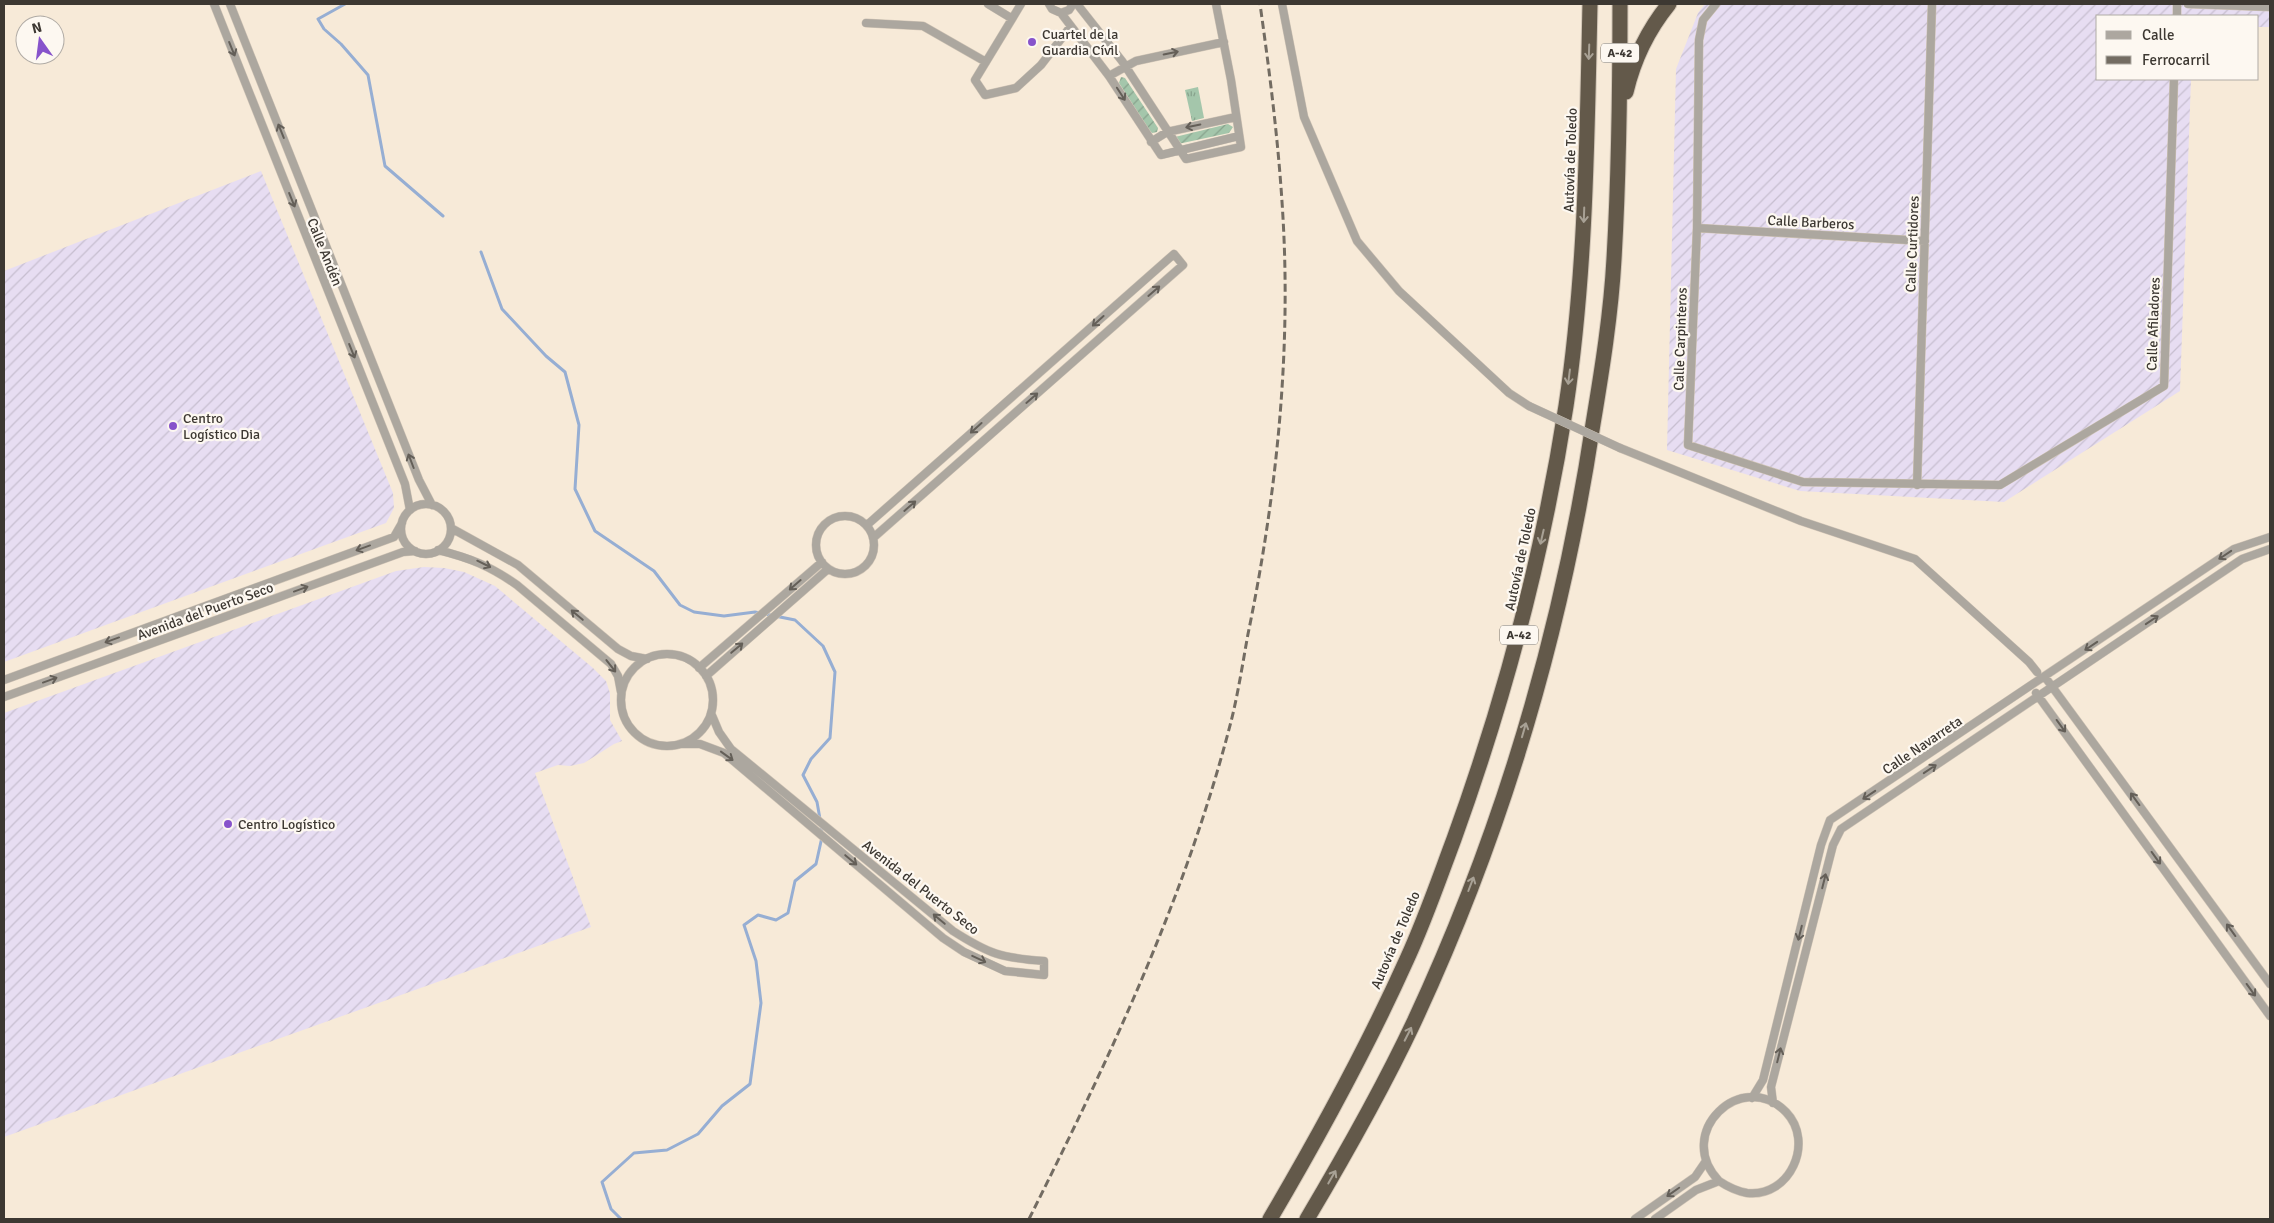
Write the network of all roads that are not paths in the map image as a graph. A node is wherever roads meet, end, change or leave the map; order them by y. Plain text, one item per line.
1 (214, 4) edge
2 (230, 4) edge
3 (988, 4) edge
4 (1021, 4) edge
5 (1049, 4) edge
6 (1075, 4) edge
7 (1216, 4) edge
8 (1282, 4) edge
9 (1590, 4) edge
10 (1620, 4) edge
11 (1669, 4) edge
12 (1716, 4) edge
13 (1932, 4) edge
14 (2188, 4) edge
15 (2270, 7) edge
16 (1061, 13) junction
17 (1012, 18) junction
18 (866, 24) dead end
19 (1071, 26) junction
20 (1224, 42) junction
21 (986, 62) junction
22 (1124, 66) junction
23 (1109, 76) junction
24 (2174, 80) edge
25 (1620, 102) junction
26 (1236, 117) junction
27 (1166, 132) junction
28 (1239, 136) junction
29 (1151, 142) junction
30 (1178, 150) junction
31 (1697, 228) junction
32 (1924, 241) junction
33 (1916, 485) junction
34 (432, 505) junction
35 (410, 510) junction
36 (402, 523) junction
37 (867, 525) junction
38 (450, 528) junction
39 (2270, 537) edge
40 (874, 538) junction
41 (2270, 549) edge
42 (438, 550) junction
43 (415, 551) junction
44 (822, 562) junction
45 (828, 569) junction
46 (647, 659) junction
47 (699, 668) junction
48 (2037, 672) dead end
49 (706, 676) junction
50 (2045, 677) junction
51 (4, 680) edge
52 (2032, 687) junction
53 (2052, 687) junction
54 (621, 692) junction
55 (2039, 696) junction
56 (4, 697) edge
57 (711, 713) junction
58 (681, 744) junction
59 (2270, 984) edge
60 (2270, 1016) edge
61 (1752, 1098) junction
62 (1773, 1103) junction
63 (1706, 1161) junction
64 (1719, 1181) junction
65 (1270, 1219) edge
66 (1307, 1219) edge
67 (1635, 1219) edge
68 (1657, 1219) edge

1 -> 35 street, Calle Andén
34 -> 2 street, Calle Andén
3 - 17 street
4 - 17 street
5 - 16 street
6 - 16 street
6 - 22 street
7 - 20 street
8 - 48 street, bridge
9 -> 65 highway, Autovía de Toledo / A-42
10 - 25 highway, A-42
11 - 25 highway
12 - 31 street, Calle Carpinteros
13 - 32 street, Calle Curtidores
14 - 15 street
16 - 19 street
17 - 21 street
18 - 21 street
19 - 21 street
19 - 23 street
22 -> 20 street
20 - 26 street
22 - 23 street
22 - 27 street
23 -> 29 street
24 - 33 street, Calle Afiladores
66 -> 25 highway, A-42
26 -> 27 street
26 - 28 street
27 - 29 street
27 - 30 street
28 - 30 street
28 - 30 street
29 - 30 street
31 - 32 street, Calle Barberos
31 - 33 street, Calle Carpinteros
32 - 33 street, Calle Curtidores
34 - 35 street
34 - 38 street, Avenida del Puerto Seco
35 - 36 street, Avenida del Puerto Seco
36 - 43 street
36 -> 51 street, Avenida del Puerto Seco
37 - 40 street
40 -> 37 street
37 - 44 street
38 - 42 street
46 -> 38 street, Avenida del Puerto Seco
39 -> 50 street, Calle Navarreta
40 - 45 street
53 -> 41 street, Calle Navarreta
42 - 43 street, Avenida del Puerto Seco
42 -> 54 street, Avenida del Puerto Seco
56 -> 43 street, Avenida del Puerto Seco
44 - 45 street
44 -> 47 street
49 -> 45 street
46 - 47 street, Avenida del Puerto Seco
46 - 54 street
47 - 49 street, Avenida del Puerto Seco
49 - 57 street, Avenida del Puerto Seco
50 - 52 street, Calle Navarreta
50 - 53 street
52 - 55 street
52 -> 61 street, Calle Navarreta
53 - 55 street, Calle Navarreta
59 -> 53 street
54 - 58 street, Avenida del Puerto Seco
55 -> 60 street
62 -> 55 street, Calle Navarreta
57 - 58 street
58 -> 57 street, Avenida del Puerto Seco
61 - 62 street
61 - 63 street
62 - 64 street
63 - 64 street
63 -> 67 street
64 - 68 street

